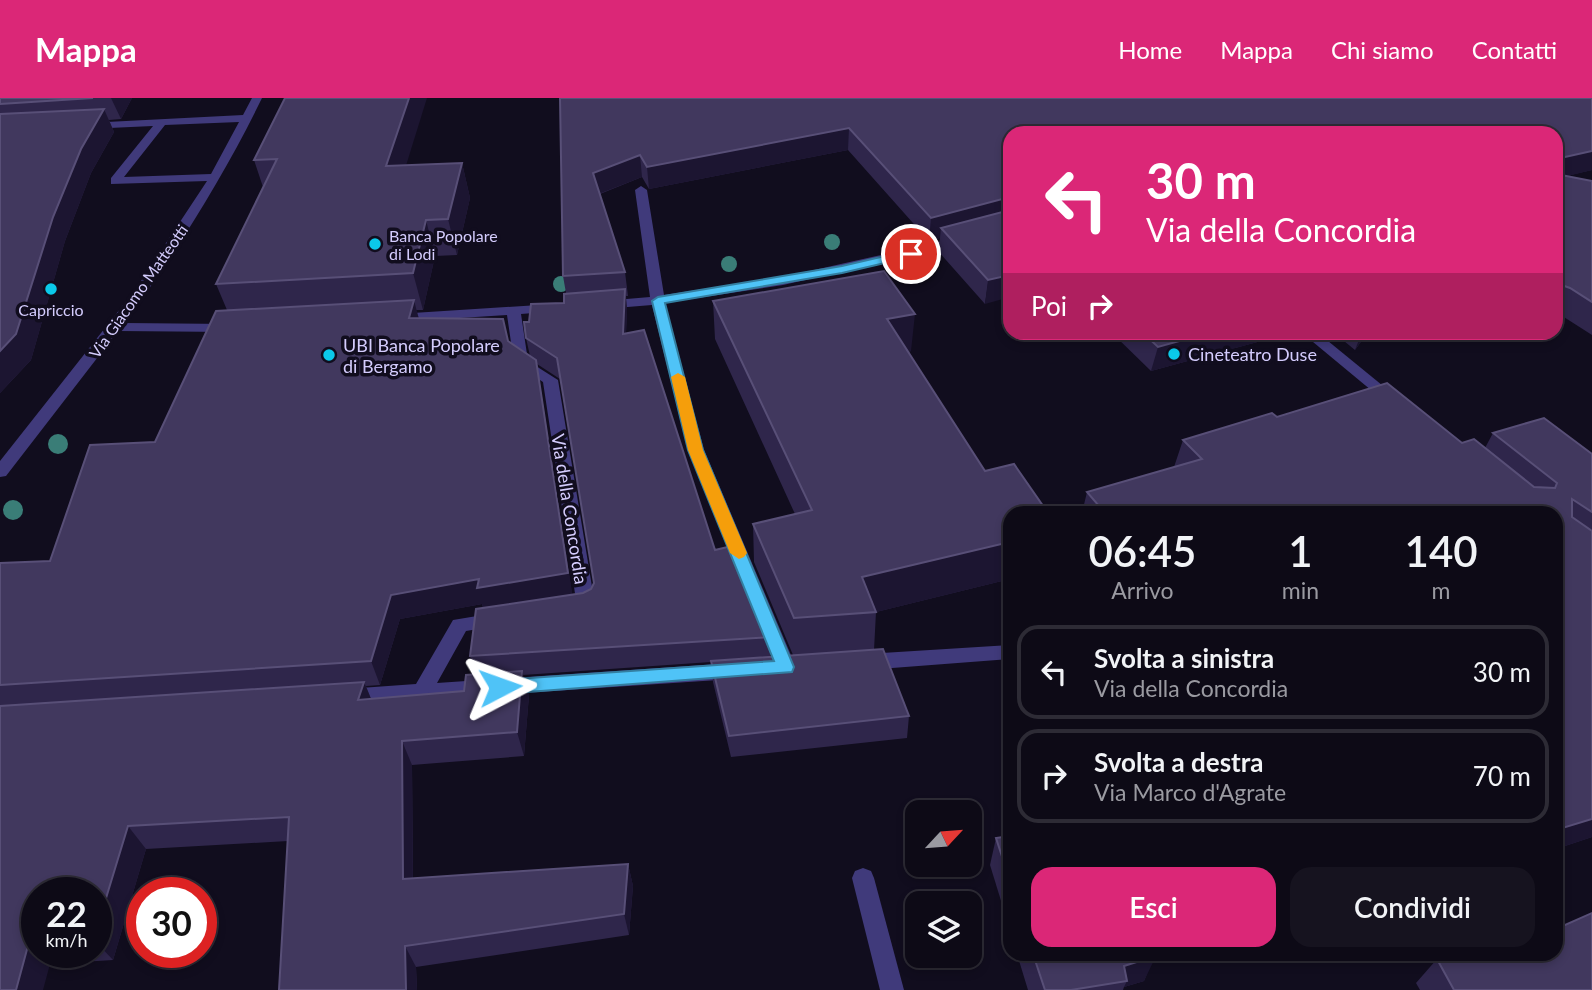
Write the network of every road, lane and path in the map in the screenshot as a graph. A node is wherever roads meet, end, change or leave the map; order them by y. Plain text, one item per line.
1 (257, 98) edge
2 (248, 118) junction
3 (162, 122) junction
4 (80, 126) edge
5 (214, 177) junction
6 (641, 190) edge
7 (979, 236) edge
8 (658, 301) junction
9 (592, 305) edge
10 (566, 307) edge
11 (513, 311) junction
12 (380, 320) edge
13 (114, 327) junction
14 (246, 328) edge
15 (1318, 340) edge
16 (1403, 409) edge
17 (0, 472) edge
18 (561, 609) edge
19 (510, 617) edge
20 (1003, 652) edge
21 (852, 663) edge
22 (812, 665) edge
23 (786, 667) junction
24 (422, 692) junction
25 (326, 699) edge
26 (863, 878) dead end
27 (892, 990) edge

1 - 2 street, Via Giacomo Matteotti
2 - 3 street
2 - 5 street, Via Giacomo Matteotti
3 - 4 street
3 - 5 street
5 - 13 street, Via Giacomo Matteotti
6 - 8 street
7 - 8 street
8 - 9 street
8 - 23 street
10 - 11 street
11 - 12 street
11 - 18 street, Via della Concordia
13 - 14 street
13 - 17 street, Via Giacomo Matteotti
15 - 16 street
19 - 24 street
20 - 21 street
22 - 23 street
23 - 24 street
24 - 25 street
26 - 27 street

